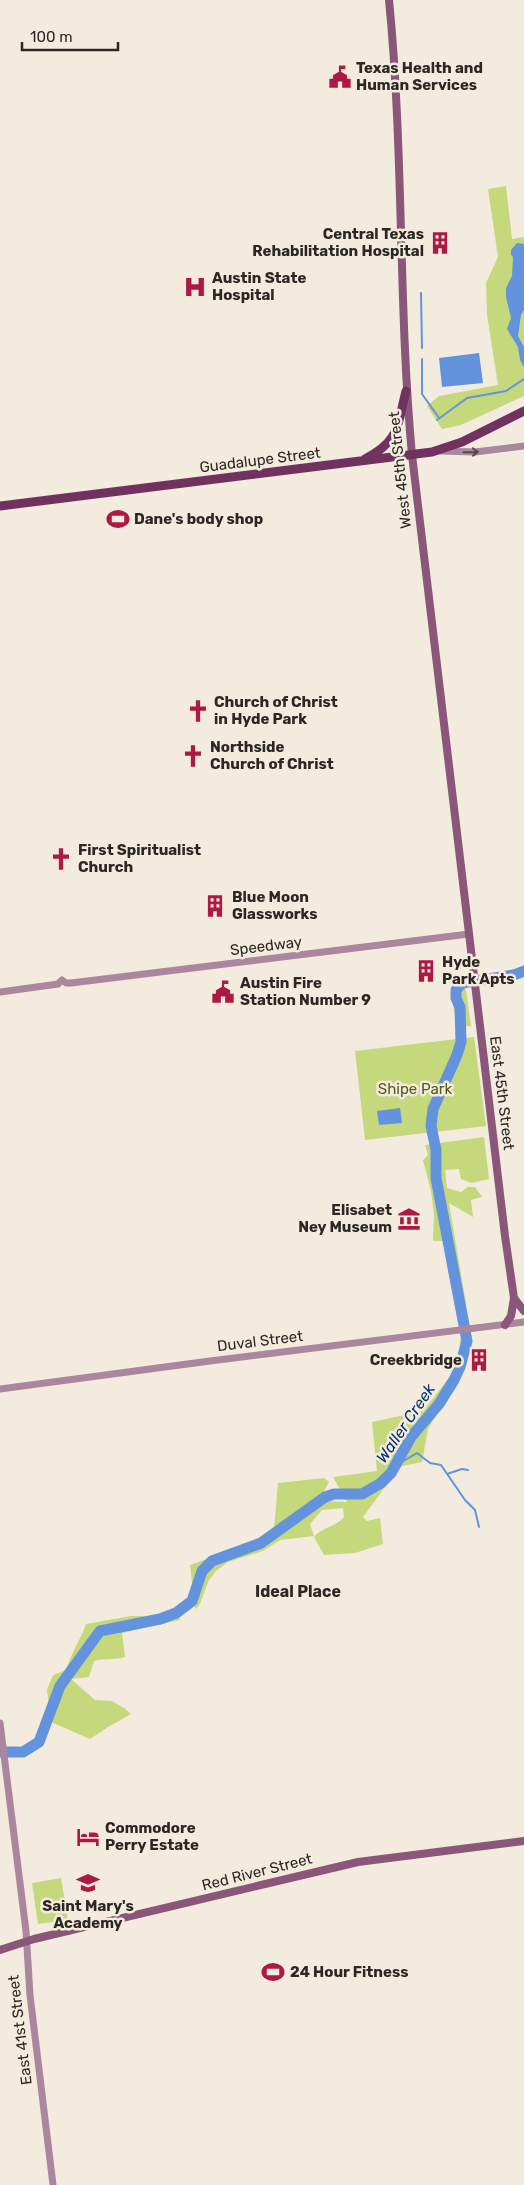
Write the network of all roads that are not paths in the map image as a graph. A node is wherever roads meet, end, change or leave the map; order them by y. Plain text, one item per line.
1 (389, 0) edge
2 (406, 390) junction
3 (524, 411) edge
4 (524, 446) edge
5 (438, 451) junction
6 (412, 455) junction
7 (358, 462) junction
8 (0, 506) edge
9 (469, 934) junction
10 (0, 992) edge
11 (514, 1298) junction
12 (524, 1311) edge
13 (524, 1322) edge
14 (505, 1325) junction
15 (0, 1389) edge
16 (0, 1723) edge
17 (524, 1841) edge
18 (26, 1942) junction
19 (0, 1950) edge
20 (53, 2185) edge

1 - 2 main road, West 45th Street
2 - 6 main road, West 45th Street
2 - 7 main road
3 - 5 main road
5 -> 4 street, Guadalupe Street
5 - 6 main road, Guadalupe Street
6 - 7 main road, Guadalupe Street
6 - 9 main road, West 45th Street
7 - 8 main road, Guadalupe Street
9 - 10 street, Speedway
9 - 11 main road, East 45th Street
11 - 12 main road
11 - 14 main road
13 - 14 street, Duval Street
14 - 15 street, Duval Street
16 - 18 street, East 41st Street
17 - 18 main road, Red River Street
18 - 19 main road, Red River Street
18 - 20 street, East 41st Street

